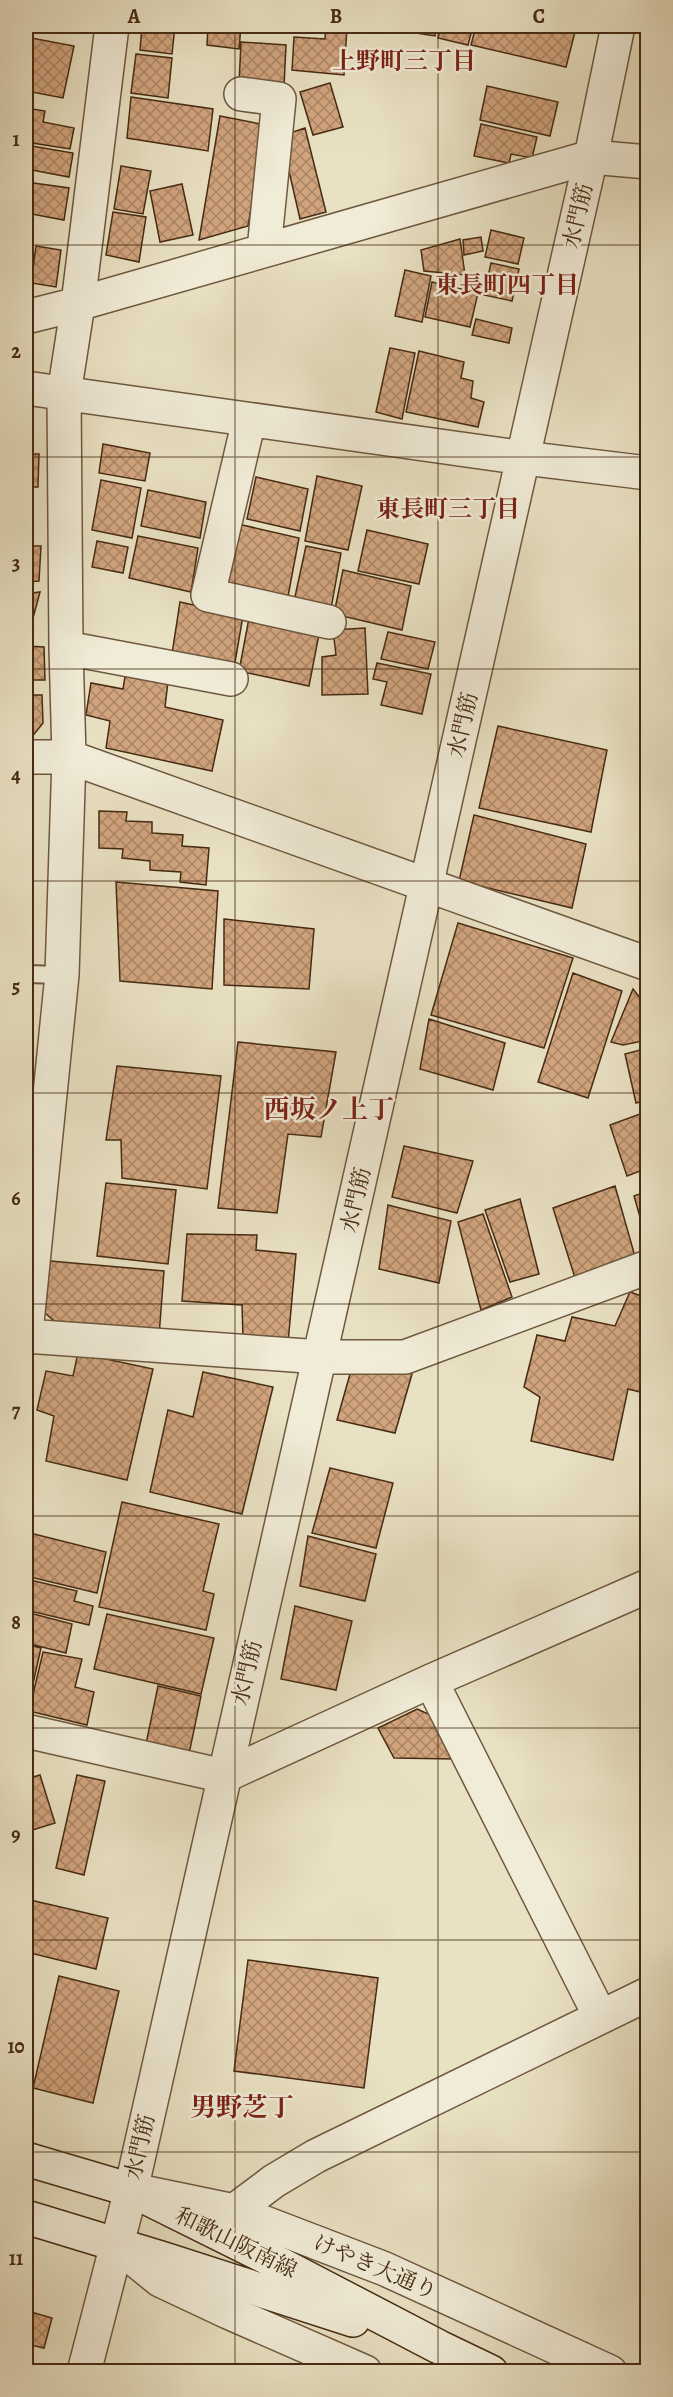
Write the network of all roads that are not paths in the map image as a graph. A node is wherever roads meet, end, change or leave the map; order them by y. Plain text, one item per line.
1 (112, 26) edge
2 (618, 26) edge
3 (241, 94) dead end
4 (591, 157) junction
5 (648, 162) edge
6 (264, 250) junction
7 (78, 304) junction
8 (26, 317) edge
9 (26, 388) edge
10 (64, 394) junction
11 (249, 420) junction
12 (524, 458) junction
13 (648, 473) edge
14 (329, 622) dead end
15 (66, 648) junction
16 (231, 679) dead end
17 (26, 757) edge
18 (69, 757) junction
19 (426, 885) junction
20 (648, 964) edge
21 (26, 974) edge
22 (62, 975) junction
23 (648, 1267) edge
24 (26, 1334) edge
25 (321, 1357) junction
26 (648, 1586) edge
27 (431, 1681) junction
28 (26, 1731) edge
29 (224, 1776) junction
30 (648, 1994) edge
31 (600, 2016) junction
32 (26, 2160) edge
33 (131, 2190) junction
34 (234, 2211) junction
35 (26, 2217) edge
36 (117, 2245) junction
37 (439, 2348) junction
38 (84, 2372) edge
39 (365, 2372) edge
40 (491, 2372) edge
41 (610, 2372) edge

1 - 7 street
2 - 4 street, 水門筋
3 - 6 street
4 - 5 street
4 - 6 street
4 - 12 street, 水門筋
6 - 7 street
7 - 8 street
7 - 10 street
9 - 10 street
10 - 11 street
10 - 15 street
11 - 12 street
11 - 14 street
12 - 13 street
12 - 19 street, 水門筋
15 - 16 street
15 - 18 street
17 - 18 street
18 - 19 street
18 - 22 street
19 - 20 street
19 - 25 street, 水門筋
21 - 22 lane
22 - 24 street
23 - 25 street
24 - 25 street
25 - 29 street, 水門筋
26 - 27 street
27 - 29 street
27 - 31 street
28 - 29 street
29 - 33 street, 水門筋
30 - 31 street
31 - 34 street
32 - 33 street, 和歌山阪南線
33 - 34 street, けやき大通り
33 - 36 street, 水門筋
33 - 37 street, 和歌山阪南線
34 - 41 street, けやき大通り
35 - 36 street, 和歌山阪南線
36 - 37 street, 和歌山阪南線
36 - 38 street, 水門筋
36 - 39 street
37 - 40 street, 和歌山阪南線

